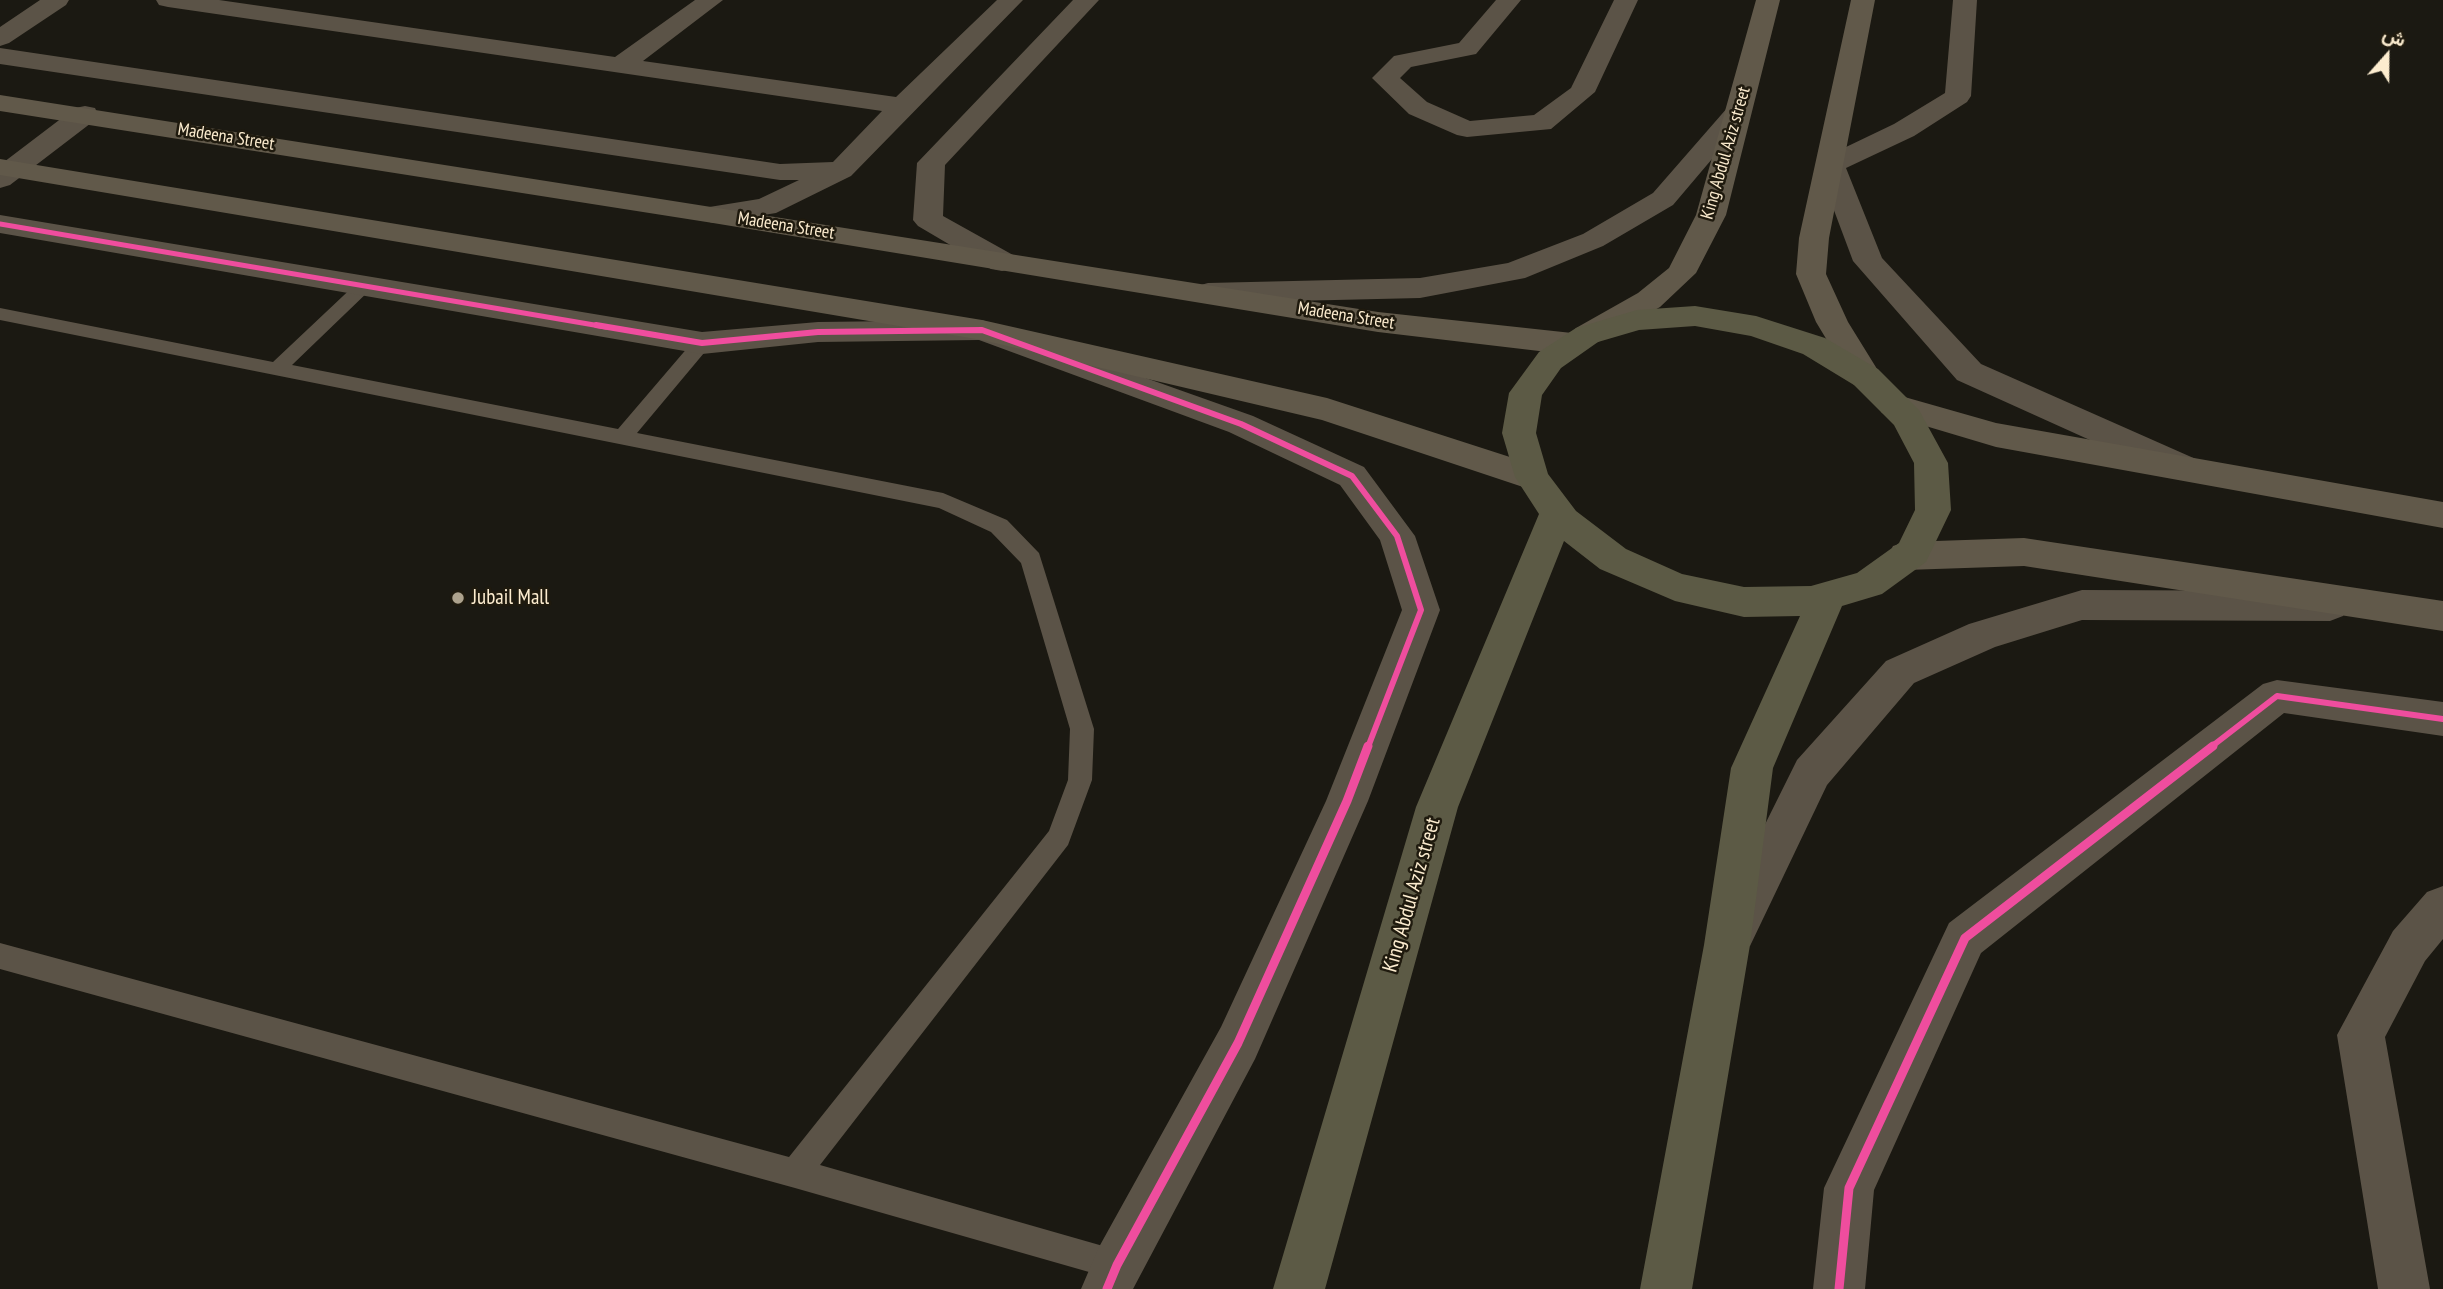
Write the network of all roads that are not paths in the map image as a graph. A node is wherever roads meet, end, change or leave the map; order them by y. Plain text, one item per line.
1 (57, 0) edge
2 (168, 0) edge
3 (711, 0) edge
4 (1011, 0) edge
5 (1087, 0) edge
6 (1509, 0) edge
7 (1626, 0) edge
8 (1768, 0) edge
9 (1863, 0) edge
10 (1965, 0) edge
11 (0, 38) edge
12 (0, 56) edge
13 (618, 67) junction
14 (0, 103) edge
15 (902, 106) junction
16 (1738, 113) junction
17 (85, 114) junction
18 (1831, 165) junction
19 (841, 170) junction
20 (4, 172) edge
21 (713, 214) junction
22 (0, 224) edge
23 (1002, 262) junction
24 (366, 284) junction
25 (1208, 293) junction
26 (0, 314) edge
27 (982, 330) junction
28 (1580, 340) junction
29 (702, 342) junction
30 (277, 369) junction
31 (1866, 377) junction
32 (1894, 405) junction
33 (623, 438) junction
34 (2186, 469) junction
35 (1532, 477) junction
36 (1558, 512) junction
37 (2443, 515) edge
38 (1906, 556) junction
39 (1828, 596) junction
40 (2443, 617) edge
41 (2443, 719) edge
42 (2443, 906) edge
43 (1727, 945) junction
44 (0, 956) edge
45 (795, 1173) junction
46 (1112, 1277) edge
47 (1299, 1289) edge
48 (1666, 1289) edge
49 (1839, 1289) edge
50 (2404, 1289) edge

1 - 11 street
2 - 13 street
3 - 13 street
4 - 15 street
5 - 23 street
6 - 7 street
8 - 16 main road, King Abdul Aziz street
9 - 18 main road
10 - 18 street
12 - 19 street
13 - 15 street
14 - 17 main road, Madeena Street
15 - 19 street
16 - 25 street
16 - 28 main road, King Abdul Aziz street
17 - 20 street
17 - 21 main road, Madeena Street
18 - 31 main road
18 - 34 street
19 - 21 street
20 - 27 main road
21 - 23 main road, Madeena Street
22 - 24 street
23 - 25 main road, Madeena Street
24 - 29 street
24 - 30 lane
25 - 28 main road, Madeena Street
26 - 30 lane
27 - 29 street
27 - 35 main road
27 - 46 street
28 - 31 main road
28 - 35 main road
29 - 33 lane
30 - 33 lane
31 - 32 main road
32 - 34 main road
32 - 38 main road
33 - 45 lane
34 - 37 main road
35 - 36 main road
36 - 39 main road
36 - 47 main road, King Abdul Aziz street
38 - 39 main road
38 - 40 main road
39 - 43 main road
40 - 43 street
41 - 49 street
42 - 50 street
43 - 48 main road
44 - 45 lane
45 - 46 lane

